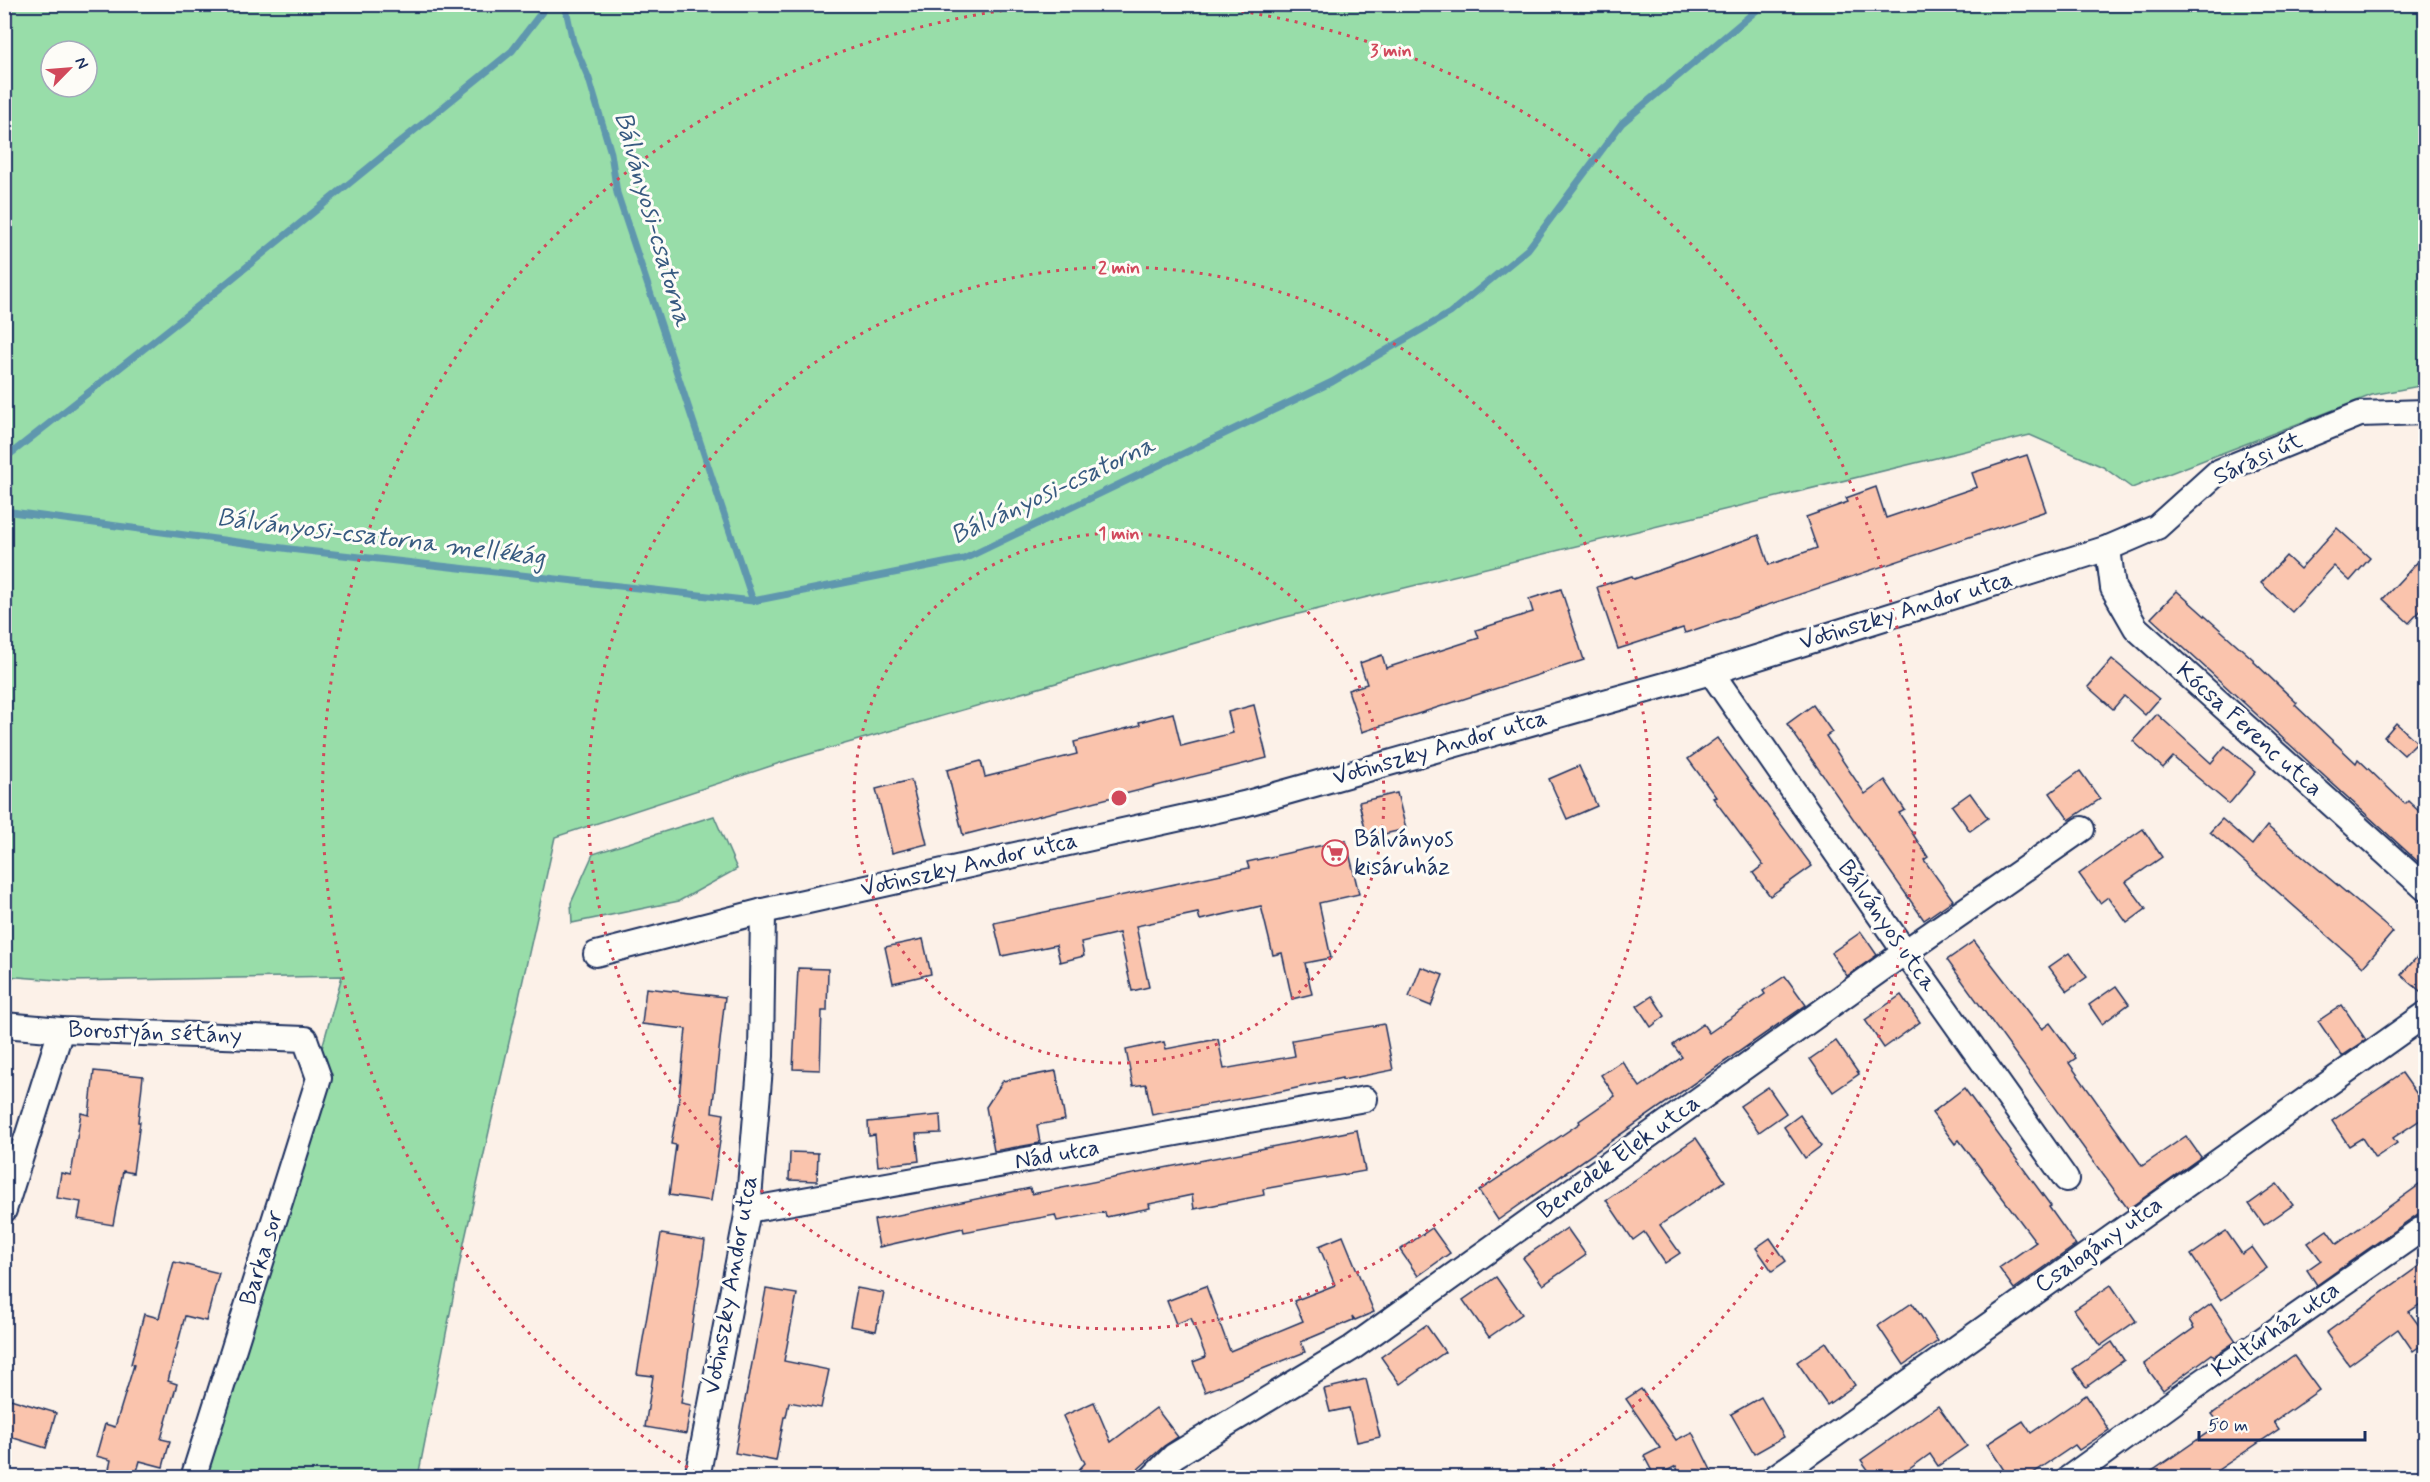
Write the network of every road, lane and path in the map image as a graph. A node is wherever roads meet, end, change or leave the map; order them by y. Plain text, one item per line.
1 (2426, 412) edge
2 (2108, 548) junction
3 (1712, 672) junction
4 (2082, 829) dead end
5 (2426, 889) edge
6 (763, 911) junction
7 (1905, 952) junction
8 (596, 954) dead end
9 (2426, 1014) edge
10 (4, 1025) edge
11 (61, 1030) junction
12 (305, 1039) joint
13 (1365, 1099) dead end
14 (2066, 1179) dead end
15 (4, 1210) edge
16 (748, 1210) junction
17 (2426, 1226) edge
18 (193, 1478) edge
19 (697, 1478) edge
20 (1152, 1478) edge
21 (1774, 1478) edge
22 (2069, 1478) edge

1 - 2 street, Sárási út
2 - 3 street, Votinszky Andor utca
2 - 5 street, Kócsa Ferenc utca
3 - 6 street, Votinszky Andor utca
3 - 7 street, Bálványos utca
4 - 7 street, Benedek Elek utca
6 - 8 street, Votinszky Andor utca
6 - 16 street, Votinszky Andor utca
7 - 14 street, Bálványos utca
7 - 20 street, Benedek Elek utca
9 - 21 street, Csalogány utca
10 - 11 street, Borostyán sétány
11 - 12 street, Borostyán sétány
11 - 15 street
12 - 18 street, Barka sor
13 - 16 street, Nád utca
16 - 19 street, Votinszky Andor utca
17 - 22 street, Kultúrház utca

